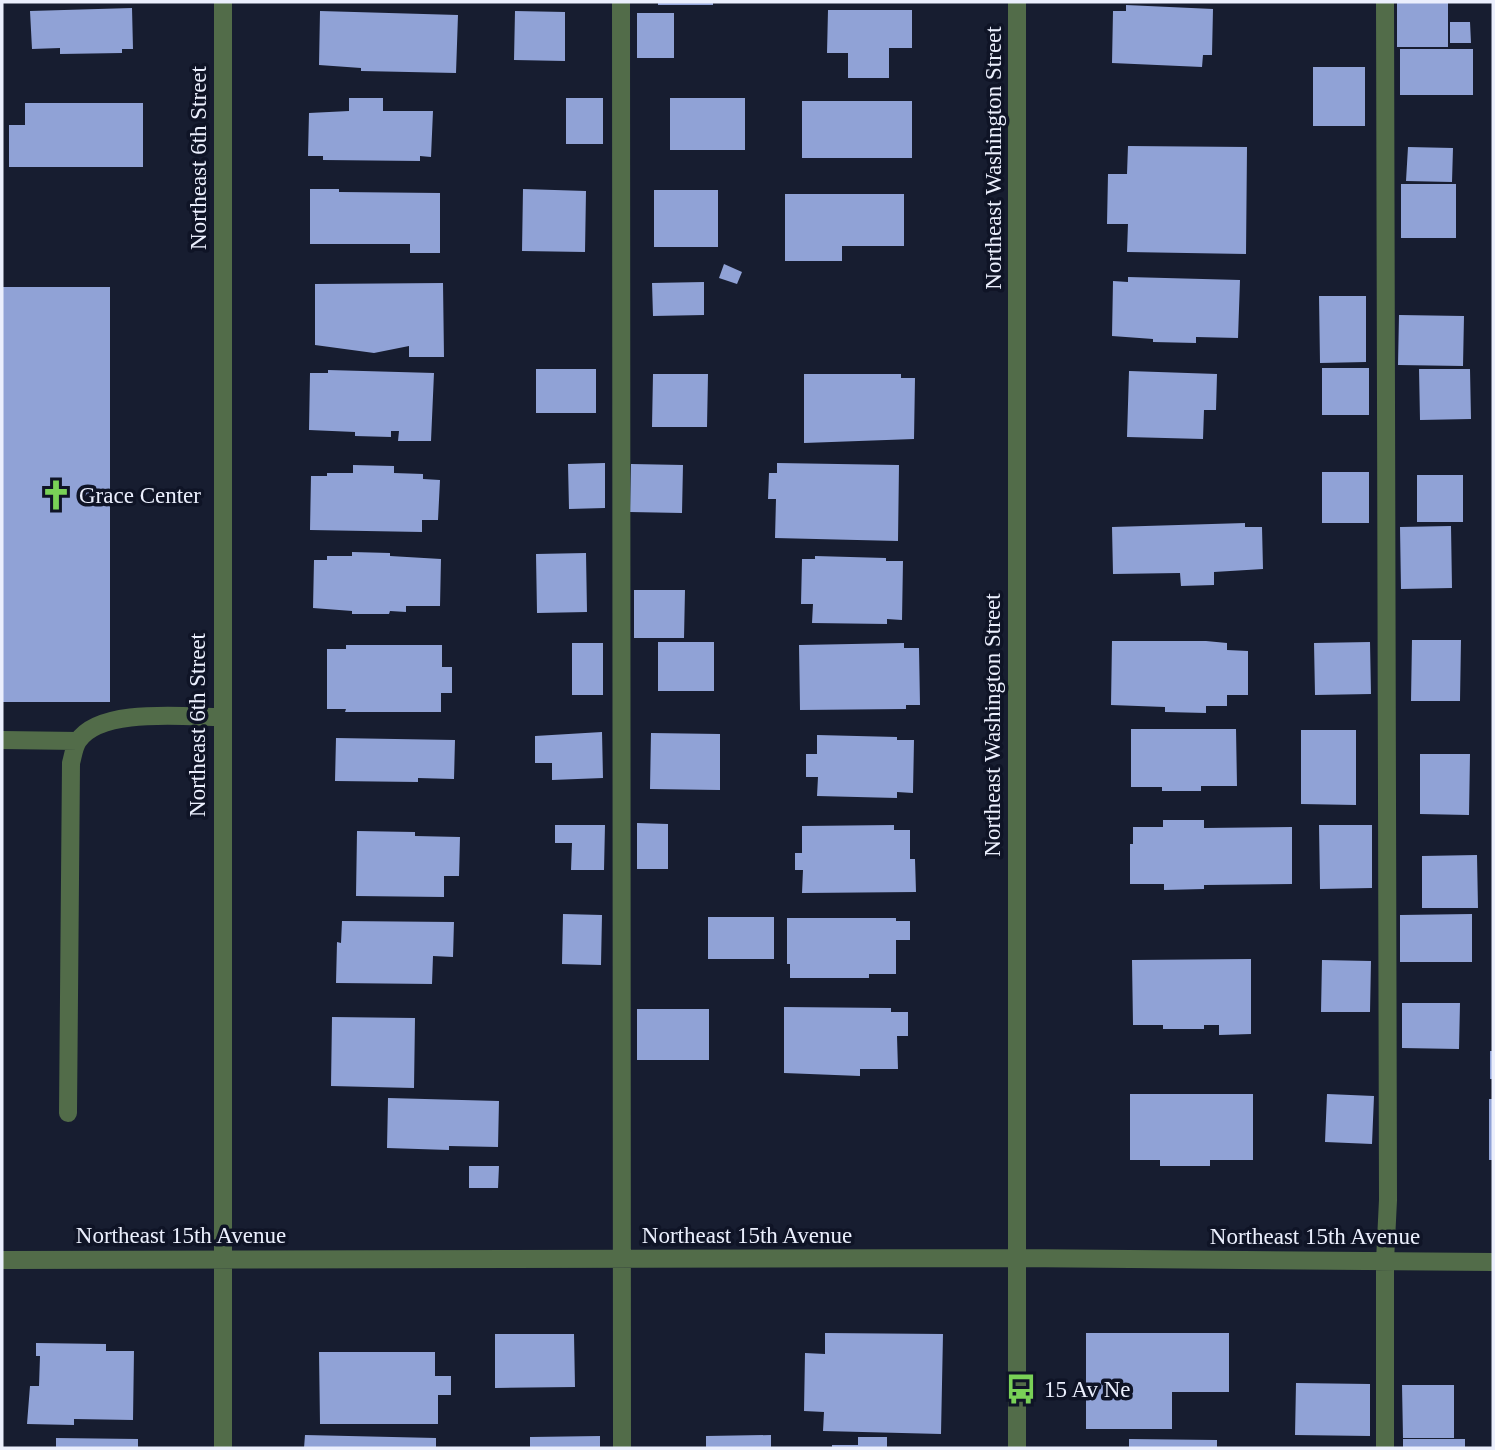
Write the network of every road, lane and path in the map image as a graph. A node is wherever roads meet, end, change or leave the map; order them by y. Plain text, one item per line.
1 (223, 2) edge
2 (621, 2) edge
3 (1017, 2) edge
4 (1385, 2) edge
5 (221, 717) junction
6 (2, 740) edge
7 (78, 741) junction
8 (68, 1112) dead end
9 (1017, 1258) junction
10 (2, 1260) edge
11 (222, 1260) junction
12 (622, 1260) junction
13 (1385, 1261) junction
14 (1493, 1262) edge
15 (223, 1448) edge
16 (622, 1448) edge
17 (1017, 1448) edge
18 (1385, 1448) edge

1 - 5 street, Northeast 6th Street
2 - 12 street
3 - 9 street, Northeast Washington Street
4 - 13 street
5 - 7 street
5 - 11 street, Northeast 6th Street
6 - 7 street
7 - 8 street
9 - 12 street, Northeast 15th Avenue
9 - 13 street, Northeast 15th Avenue
9 - 17 street, Northeast Washington Street
10 - 11 street, Northeast 15th Avenue
11 - 12 street, Northeast 15th Avenue
11 - 15 street, Northeast 6th Street
12 - 16 street
13 - 14 street, Northeast 15th Avenue
13 - 18 street

